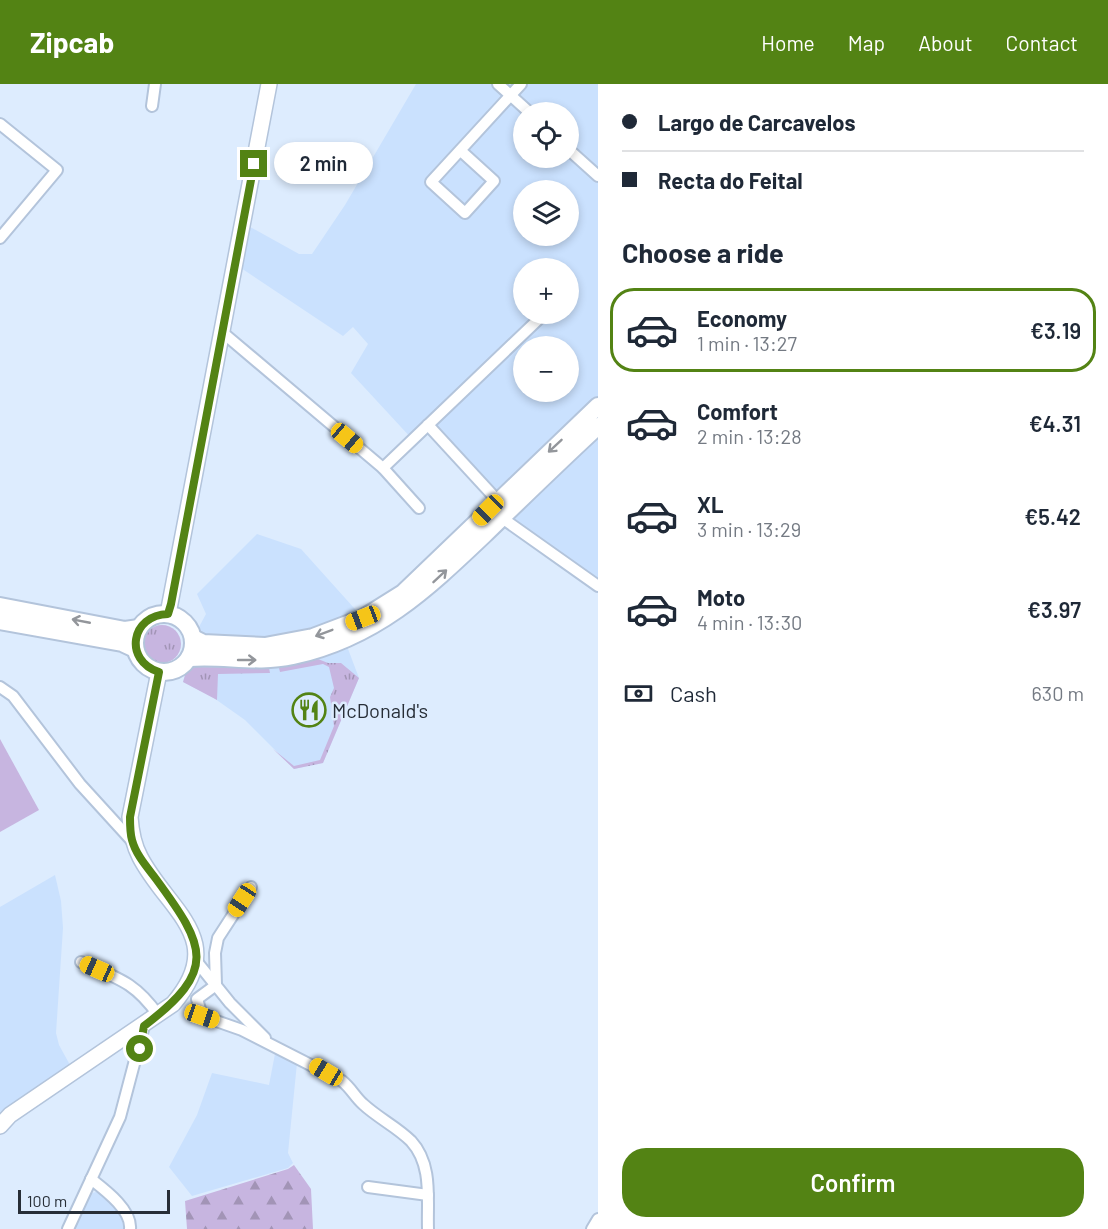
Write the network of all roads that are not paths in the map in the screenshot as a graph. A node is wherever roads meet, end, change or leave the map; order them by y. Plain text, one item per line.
1 (155, 84) edge
2 (269, 84) edge
3 (498, 84) edge
4 (521, 84) edge
5 (510, 95) junction
6 (518, 102) edge
7 (152, 106) dead end
8 (0, 124) edge
9 (461, 151) junction
10 (579, 159) edge
11 (598, 176) edge
12 (0, 238) edge
13 (534, 324) edge
14 (222, 332) junction
15 (598, 406) edge
16 (428, 425) junction
17 (598, 426) edge
18 (383, 468) junction
19 (497, 500) junction
20 (419, 508) dead end
21 (502, 518) junction
22 (596, 582) edge
23 (0, 606) edge
24 (168, 614) junction
25 (0, 621) edge
26 (139, 628) junction
27 (193, 638) junction
28 (135, 650) junction
29 (189, 658) junction
30 (159, 672) junction
31 (0, 687) edge
32 (132, 841) junction
33 (251, 887) dead end
34 (81, 962) dead end
35 (197, 962) junction
36 (216, 985) junction
37 (158, 1015) junction
38 (144, 1026) junction
39 (276, 1049) junction
40 (0, 1126) edge
41 (91, 1179) junction
42 (368, 1187) dead end
43 (428, 1195) junction
44 (598, 1219) edge
45 (68, 1229) edge
46 (130, 1229) edge
47 (428, 1229) edge
48 (592, 1229) edge

1 - 7 street
2 - 14 street
3 - 5 street
4 - 5 street
5 - 6 street
5 - 9 street
8 - 12 street
9 - 9 street
10 - 11 street
13 - 16 street
14 - 18 street
14 - 24 street
15 -> 19 main road
16 - 18 street
16 - 19 street
17 - 21 main road
18 - 20 street
19 -> 27 main road
21 - 22 street
29 -> 21 main road
26 -> 23 main road
24 - 26 main road
24 - 27 main road
25 - 28 main road
26 - 28 main road
27 - 29 main road
28 - 30 main road
29 - 30 main road
30 - 32 street
31 - 32 street
32 - 35 street
33 - 36 street
34 - 37 street
35 - 36 street
35 - 37 street
36 - 39 street
36 - 39 street
37 - 38 street
38 - 40 street
38 - 41 street
39 - 43 street
41 - 45 street
41 - 46 street
42 - 43 street
43 - 47 street
44 - 48 street

